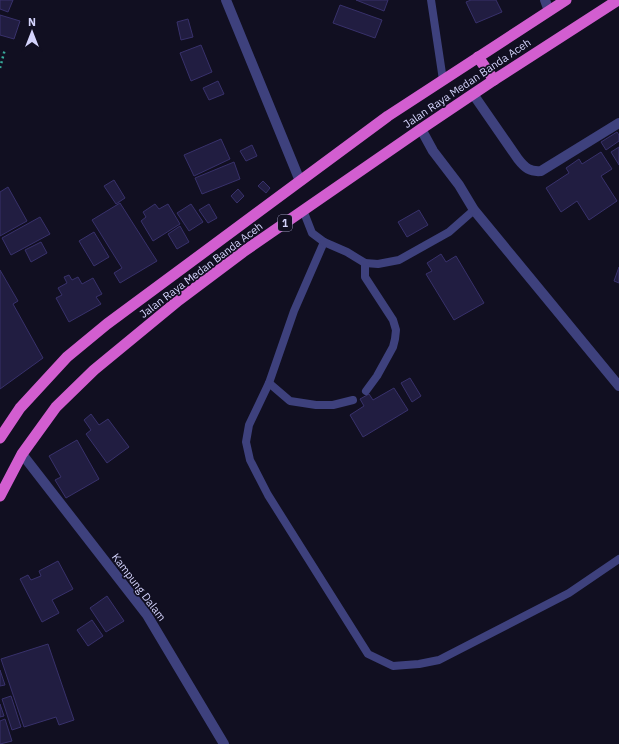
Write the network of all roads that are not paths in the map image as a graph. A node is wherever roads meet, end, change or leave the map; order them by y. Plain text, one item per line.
1 (226, 0) edge
2 (431, 0) edge
3 (545, 0) edge
4 (566, 0) edge
5 (618, 0) edge
6 (549, 11) junction
7 (478, 57) junction
8 (444, 80) junction
9 (494, 80) junction
10 (474, 94) junction
11 (619, 123) edge
12 (421, 129) junction
13 (300, 181) junction
14 (303, 210) junction
15 (474, 210) junction
16 (324, 242) junction
17 (365, 263) junction
18 (269, 384) junction
19 (619, 386) edge
20 (366, 391) dead end
21 (352, 400) dead end
22 (0, 438) edge
23 (22, 454) junction
24 (0, 496) edge
25 (619, 559) edge
26 (224, 744) edge

1 - 13 street
2 - 8 lane
3 - 6 street
4 - 6 highway, Jalan Raya Medan Banda Aceh / 1
5 - 9 highway, Jalan Raya Medan Banda Aceh / 1
6 - 7 highway, Jalan Raya Medan Banda Aceh / 1
7 - 8 highway, Jalan Raya Medan Banda Aceh / 1
7 - 9 highway
8 - 13 highway, Jalan Raya Medan Banda Aceh / 1
9 - 10 highway, Jalan Raya Medan Banda Aceh / 1
10 - 11 street
10 - 12 highway, Jalan Raya Medan Banda Aceh / 1
12 - 14 highway, Jalan Raya Medan Banda Aceh / 1
12 - 15 street
13 - 22 highway, Jalan Raya Medan Banda Aceh / 1
14 - 16 lane
14 - 23 highway, Jalan Raya Medan Banda Aceh / 1
15 - 17 lane
15 - 19 street
16 - 17 lane
16 - 18 lane
17 - 20 lane
18 - 21 lane
18 - 25 lane
23 - 24 highway, Jalan Raya Medan Banda Aceh / 1
23 - 26 street, Kampung Dalam

